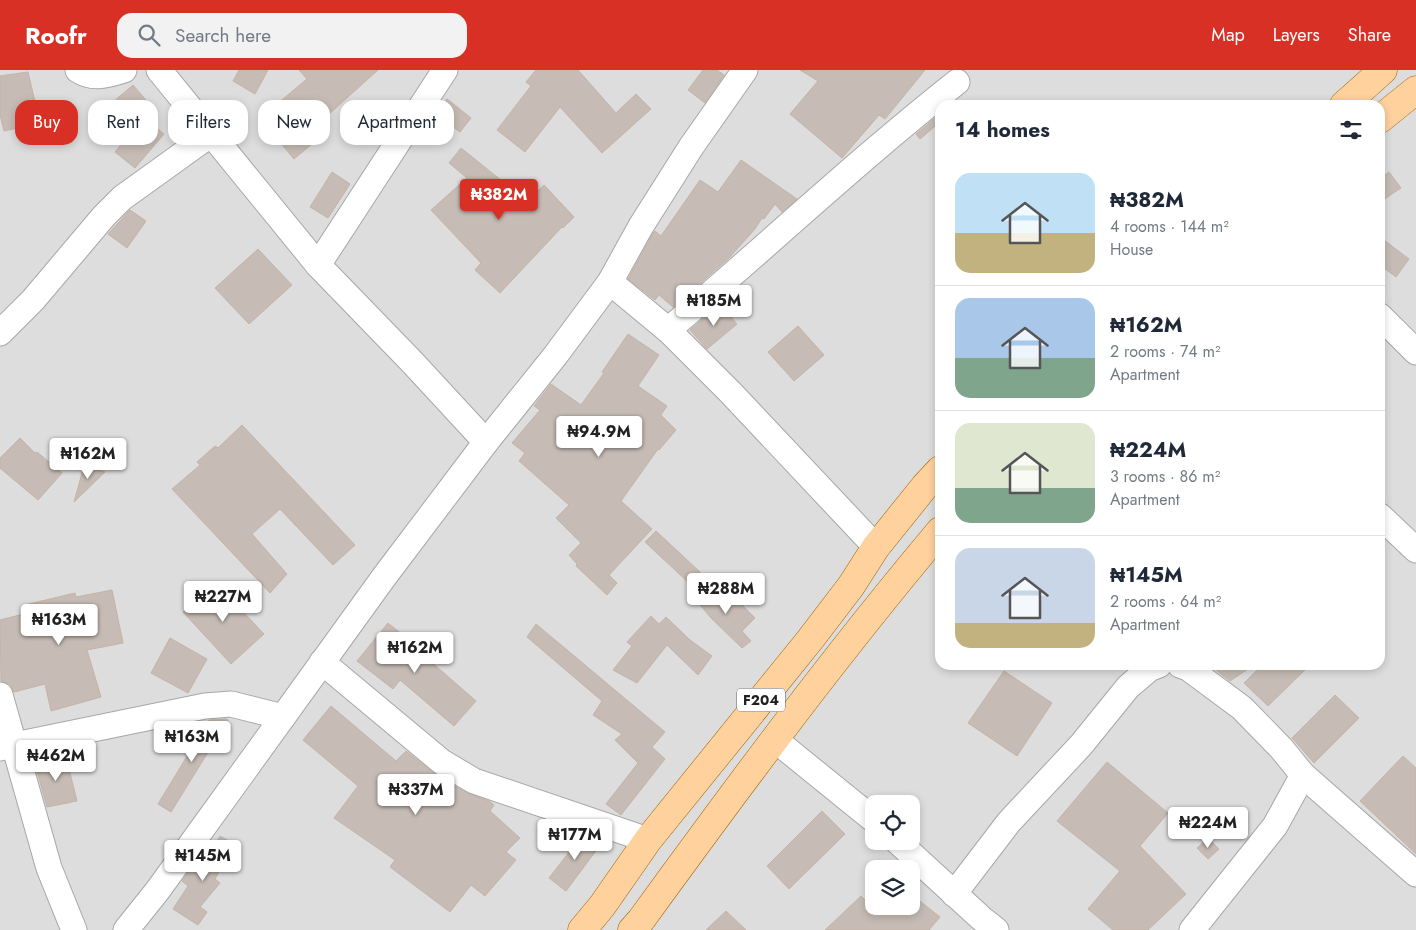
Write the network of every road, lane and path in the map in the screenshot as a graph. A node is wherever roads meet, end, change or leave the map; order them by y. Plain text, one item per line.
1 (78, 70) edge
2 (124, 70) edge
3 (158, 70) edge
4 (445, 70) edge
5 (745, 70) edge
6 (1383, 70) edge
7 (957, 82) dead end
8 (1416, 90) edge
9 (183, 100) edge
10 (1350, 100) edge
11 (1385, 115) edge
12 (196, 145) edge
13 (220, 145) edge
14 (318, 265) junction
15 (610, 282) junction
16 (1385, 321) edge
17 (668, 330) junction
18 (0, 333) edge
19 (1416, 352) edge
20 (486, 442) junction
21 (935, 476) edge
22 (1385, 521) edge
23 (935, 537) edge
24 (876, 547) junction
25 (1416, 550) edge
26 (322, 662) junction
27 (1148, 670) edge
28 (1191, 670) edge
29 (0, 695) edge
30 (283, 716) junction
31 (774, 739) junction
32 (7, 746) edge
33 (1303, 775) junction
34 (865, 813) edge
35 (648, 840) junction
36 (907, 850) edge
37 (1416, 874) edge
38 (954, 894) junction
39 (983, 926) edge
40 (74, 930) edge
41 (126, 930) edge
42 (582, 930) edge
43 (632, 930) edge
44 (1192, 930) edge

1 - 2 street
3 - 9 street
4 - 14 street
5 - 15 street
6 - 10 main road
7 - 17 street
8 - 11 main road
12 - 18 street
13 - 14 street
14 - 20 street
15 - 17 street
15 - 20 street
16 - 19 street
17 - 24 street
20 - 26 street
21 - 24 main road, F204
22 - 25 street
23 - 31 main road, F204
24 - 35 main road, F204
26 - 30 street
26 - 35 street
27 - 38 street
28 - 33 street
29 - 32 street
30 - 32 street
30 - 41 street
31 - 34 street
31 - 43 main road, F204
32 - 40 street
33 - 37 street
33 - 44 street
35 - 42 main road, F204
36 - 38 street
38 - 39 street

